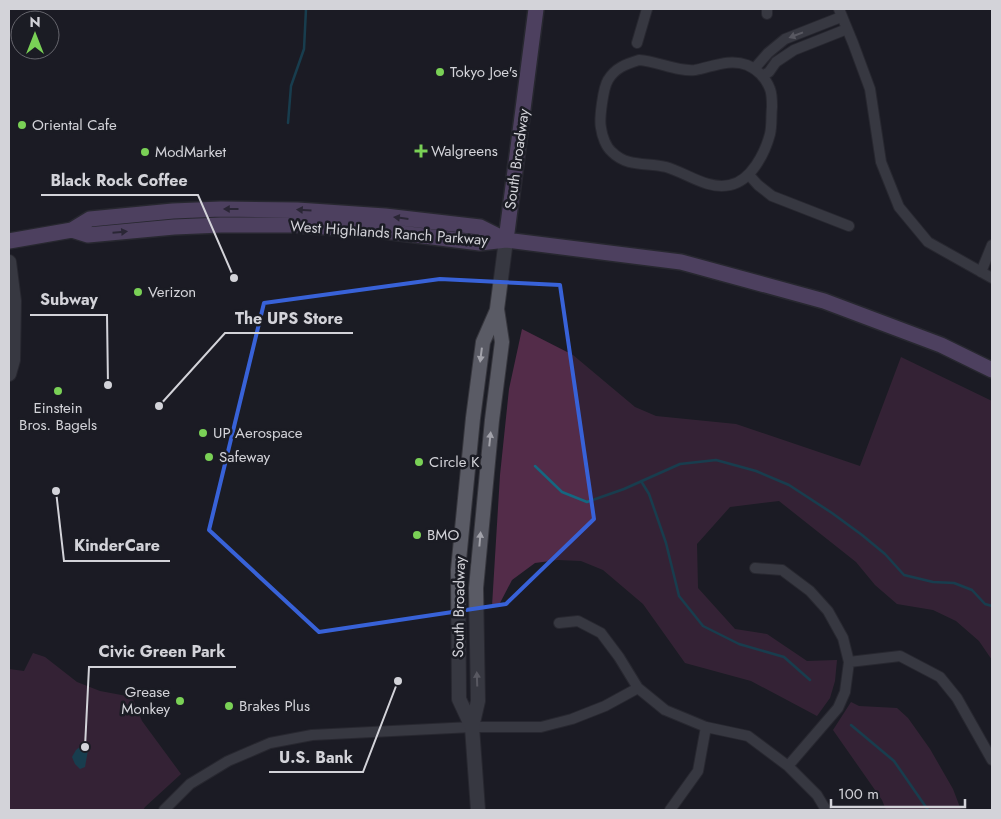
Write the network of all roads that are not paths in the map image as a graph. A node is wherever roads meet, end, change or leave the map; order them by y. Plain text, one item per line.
1 (536, 9) edge
2 (648, 9) edge
3 (840, 13) edge
4 (847, 29) junction
5 (637, 43) dead end
6 (754, 69) junction
7 (762, 76) junction
8 (749, 175) junction
9 (849, 226) dead end
10 (506, 240) junction
11 (9, 241) edge
12 (992, 245) edge
13 (9, 262) edge
14 (981, 272) junction
15 (992, 278) edge
16 (497, 310) junction
17 (992, 370) edge
18 (9, 374) edge
19 (756, 568) dead end
20 (558, 623) dead end
21 (849, 662) junction
22 (638, 688) junction
23 (472, 727) junction
24 (706, 727) junction
25 (992, 760) edge
26 (788, 766) junction
27 (164, 810) edge
28 (478, 810) edge
29 (670, 810) edge
30 (826, 810) edge

1 - 10 main road, South Broadway
2 - 5 street
3 - 4 street
3 -> 6 street
4 - 7 street
4 - 14 street
6 - 7 street
6 - 8 street
7 - 8 street
8 - 9 street
10 - 11 main road, West Highlands Ranch Parkway
10 - 16 main road, South Broadway
10 - 17 main road, West Highlands Ranch Parkway
12 - 14 street
13 - 18 main road
14 - 15 street
23 -> 16 main road, South Broadway
16 -> 23 main road, South Broadway
19 - 21 street
20 - 22 street
21 - 25 street
21 - 26 street
22 - 23 street
22 - 24 street
23 - 27 street
23 - 28 main road, South Broadway
24 - 26 street
24 - 29 street
26 - 30 street

